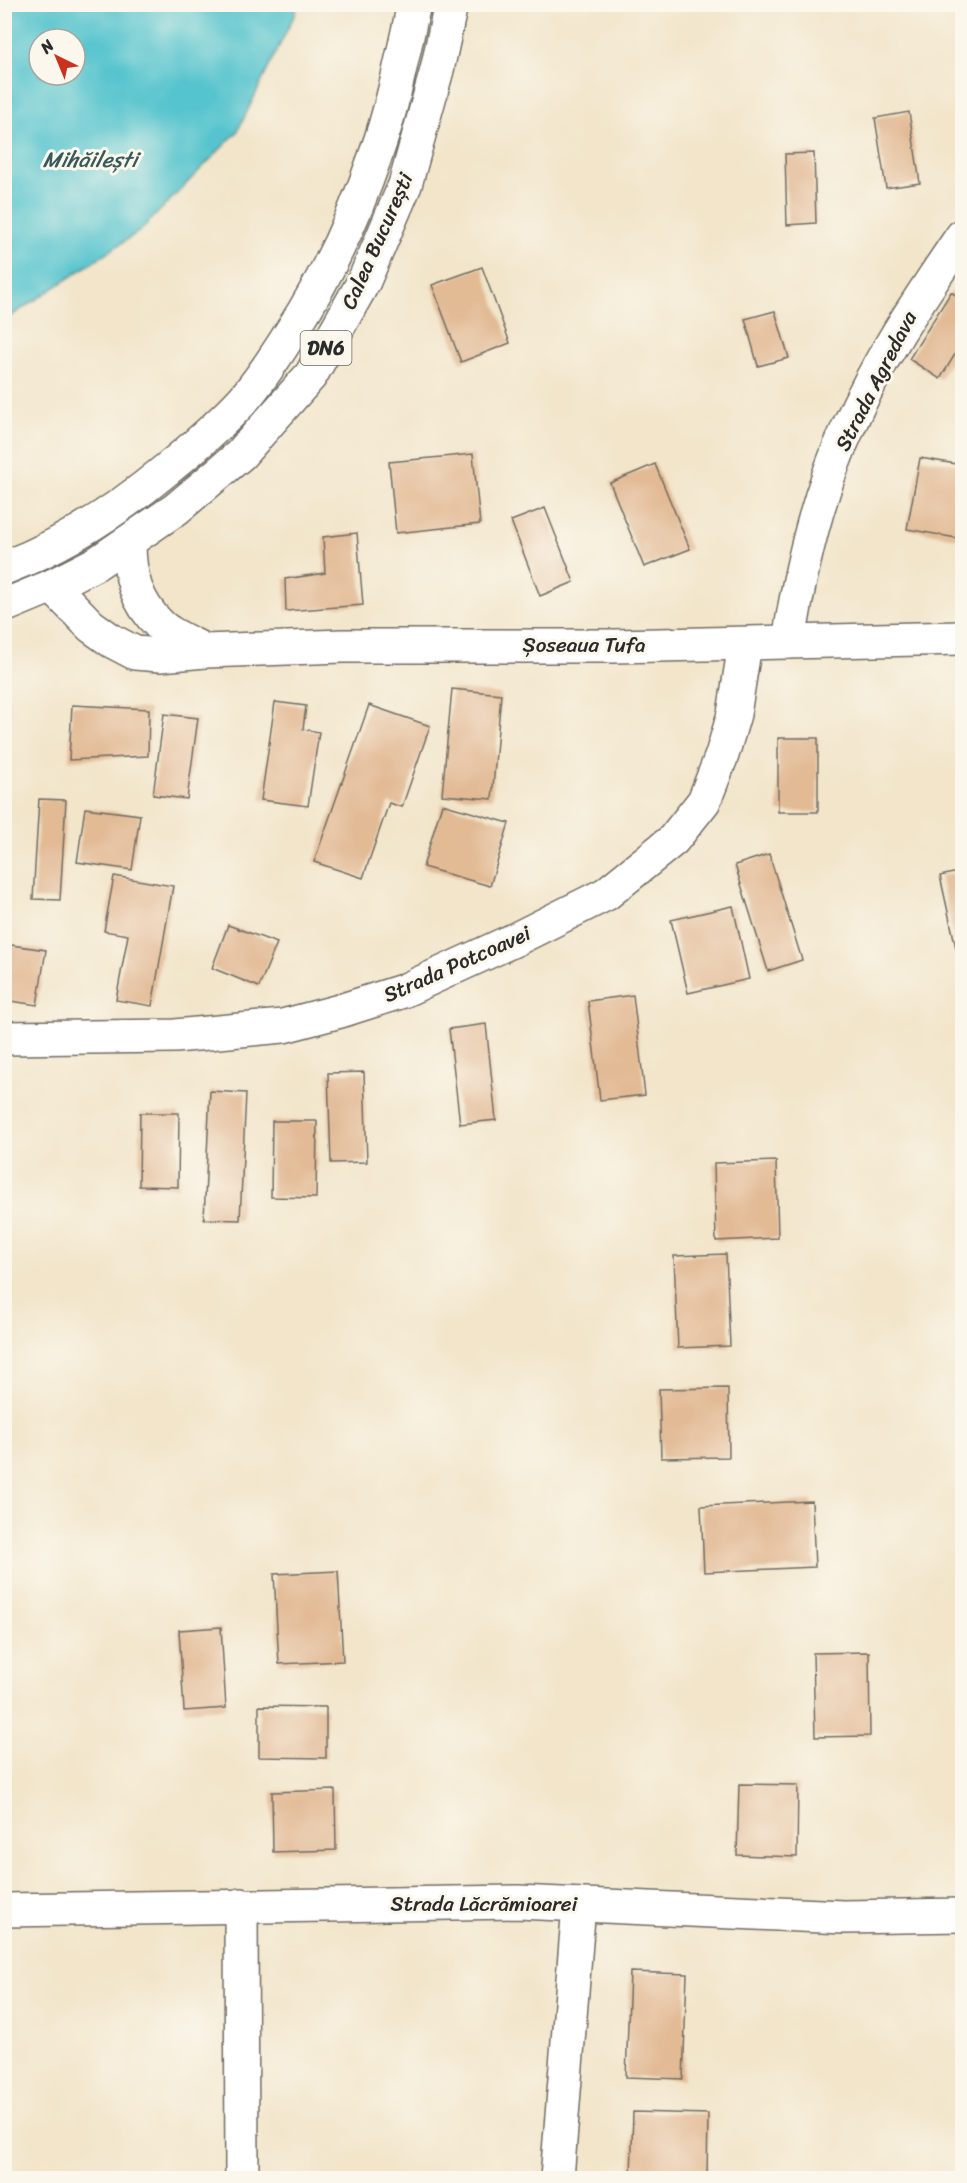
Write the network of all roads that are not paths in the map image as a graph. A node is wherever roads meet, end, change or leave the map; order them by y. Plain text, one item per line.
1 (414, 4) edge
2 (451, 4) edge
3 (963, 236) edge
4 (129, 543) junction
5 (4, 568) edge
6 (52, 586) junction
7 (4, 606) edge
8 (963, 638) edge
9 (789, 642) junction
10 (745, 644) junction
11 (205, 651) junction
12 (4, 1038) edge
13 (242, 1905) junction
14 (579, 1905) junction
15 (4, 1910) edge
16 (963, 1915) edge
17 (242, 2178) edge
18 (557, 2178) edge

1 - 5 main road, Calea București / DN6
2 - 4 main road, Calea București / DN6
3 - 9 main road, Strada Agredava
4 - 6 main road, Calea București / DN6
4 - 11 main road
6 - 7 main road, Calea București / DN6
6 - 11 main road, Șoseaua Tufa
8 - 9 main road, Șoseaua Tufa
9 - 10 main road, Șoseaua Tufa
10 - 11 main road, Șoseaua Tufa
10 - 12 main road, Strada Potcoavei
13 - 14 main road, Strada Lăcrămioarei
13 - 15 main road, Strada Lăcrămioarei
13 - 17 main road
14 - 16 main road, Strada Lăcrămioarei
14 - 18 main road

